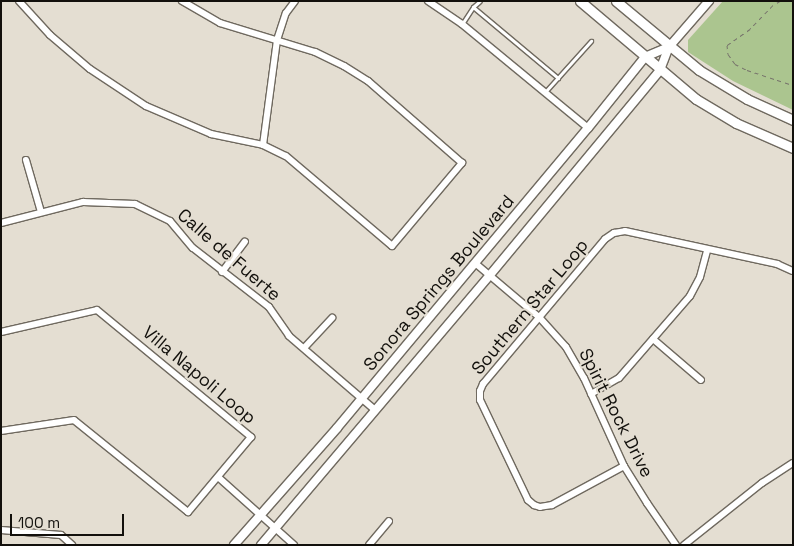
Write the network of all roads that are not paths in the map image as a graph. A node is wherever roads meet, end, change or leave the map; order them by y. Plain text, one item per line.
1 (20, 1) edge
2 (182, 1) edge
3 (295, 1) edge
4 (428, 1) edge
5 (480, 1) edge
6 (580, 1) edge
7 (616, 1) edge
8 (709, 1) edge
9 (473, 7) junction
10 (462, 24) junction
11 (277, 40) junction
12 (591, 41) dead end
13 (670, 47) junction
14 (645, 57) junction
15 (660, 70) junction
16 (558, 78) junction
17 (545, 92) junction
18 (793, 120) edge
19 (588, 128) junction
20 (263, 145) junction
21 (793, 148) edge
22 (26, 160) dead end
23 (41, 212) junction
24 (1, 223) edge
25 (245, 242) dead end
26 (707, 250) junction
27 (475, 264) junction
28 (793, 271) edge
29 (222, 272) junction
30 (490, 275) junction
31 (539, 317) junction
32 (332, 318) dead end
33 (1, 332) edge
34 (653, 339) junction
35 (305, 347) junction
36 (701, 380) dead end
37 (591, 394) junction
38 (362, 398) junction
39 (375, 410) junction
40 (1, 431) edge
41 (793, 463) edge
42 (624, 466) junction
43 (218, 477) junction
44 (260, 516) junction
45 (388, 521) dead end
46 (275, 528) junction
47 (1, 530) edge
48 (72, 545) edge
49 (234, 545) edge
50 (261, 545) edge
51 (294, 545) edge
52 (369, 545) edge
53 (676, 545) edge
54 (684, 545) edge

1 - 20 street
2 - 11 street
3 - 11 street
4 - 10 street
5 - 9 lane
6 - 14 main road
7 - 13 main road
8 - 13 street, Sonora Springs Boulevard
9 - 10 lane
9 - 16 lane
10 - 17 street
11 - 20 street
11 - 20 street
12 - 16 lane
13 - 14 street, Sonora Springs Boulevard
13 - 15 street, Sonora Springs Boulevard
13 - 18 main road
14 - 15 main road
14 - 19 street, Sonora Springs Boulevard
15 - 21 main road
15 - 30 street, Sonora Springs Boulevard
16 - 17 lane
17 - 19 street
19 - 27 street, Sonora Springs Boulevard
22 - 23 street
23 - 24 street, Calle de Fuerte
23 - 29 street, Calle de Fuerte
25 - 29 street
26 - 28 street, Southern Star Loop
26 - 31 street, Southern Star Loop
26 - 34 street
27 - 30 street, Spirit Rock Drive
27 - 38 street, Sonora Springs Boulevard
29 - 35 street, Calle de Fuerte
30 - 31 street, Spirit Rock Drive
30 - 39 street, Sonora Springs Boulevard
31 - 37 street, Spirit Rock Drive
31 - 42 street, Southern Star Loop
32 - 35 street
33 - 43 street, Villa Napoli Loop
34 - 36 street
34 - 37 street
35 - 38 street, Calle de Fuerte
37 - 42 street, Spirit Rock Drive
38 - 39 street, Calle de Fuerte
38 - 44 street, Sonora Springs Boulevard
39 - 46 street, Sonora Springs Boulevard
40 - 43 street, Villa Napoli Loop
41 - 54 street
42 - 53 street, Spirit Rock Drive
43 - 44 street
44 - 46 street
44 - 49 street, Sonora Springs Boulevard
45 - 52 street
46 - 50 street, Sonora Springs Boulevard
46 - 51 street
47 - 48 street

